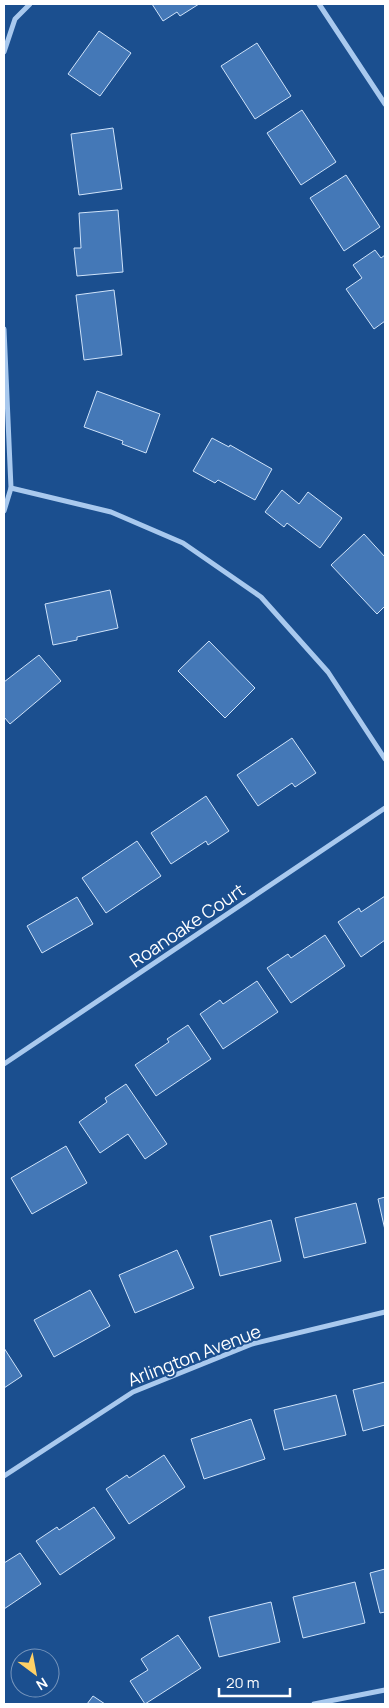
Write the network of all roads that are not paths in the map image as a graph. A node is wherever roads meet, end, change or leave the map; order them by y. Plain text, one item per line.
1 (30, 4) edge
2 (318, 4) edge
3 (4, 52) edge
4 (385, 104) edge
5 (4, 329) edge
6 (11, 488) junction
7 (4, 510) edge
8 (385, 759) edge
9 (385, 808) edge
10 (4, 1064) edge
11 (385, 1312) edge
12 (4, 1476) edge
13 (385, 1690) edge
14 (314, 1704) edge

1 - 3 street
2 - 4 street
5 - 6 street
6 - 7 street
6 - 8 street
9 - 10 street, Roanoake Court
11 - 12 street, Arlington Avenue
13 - 14 street

